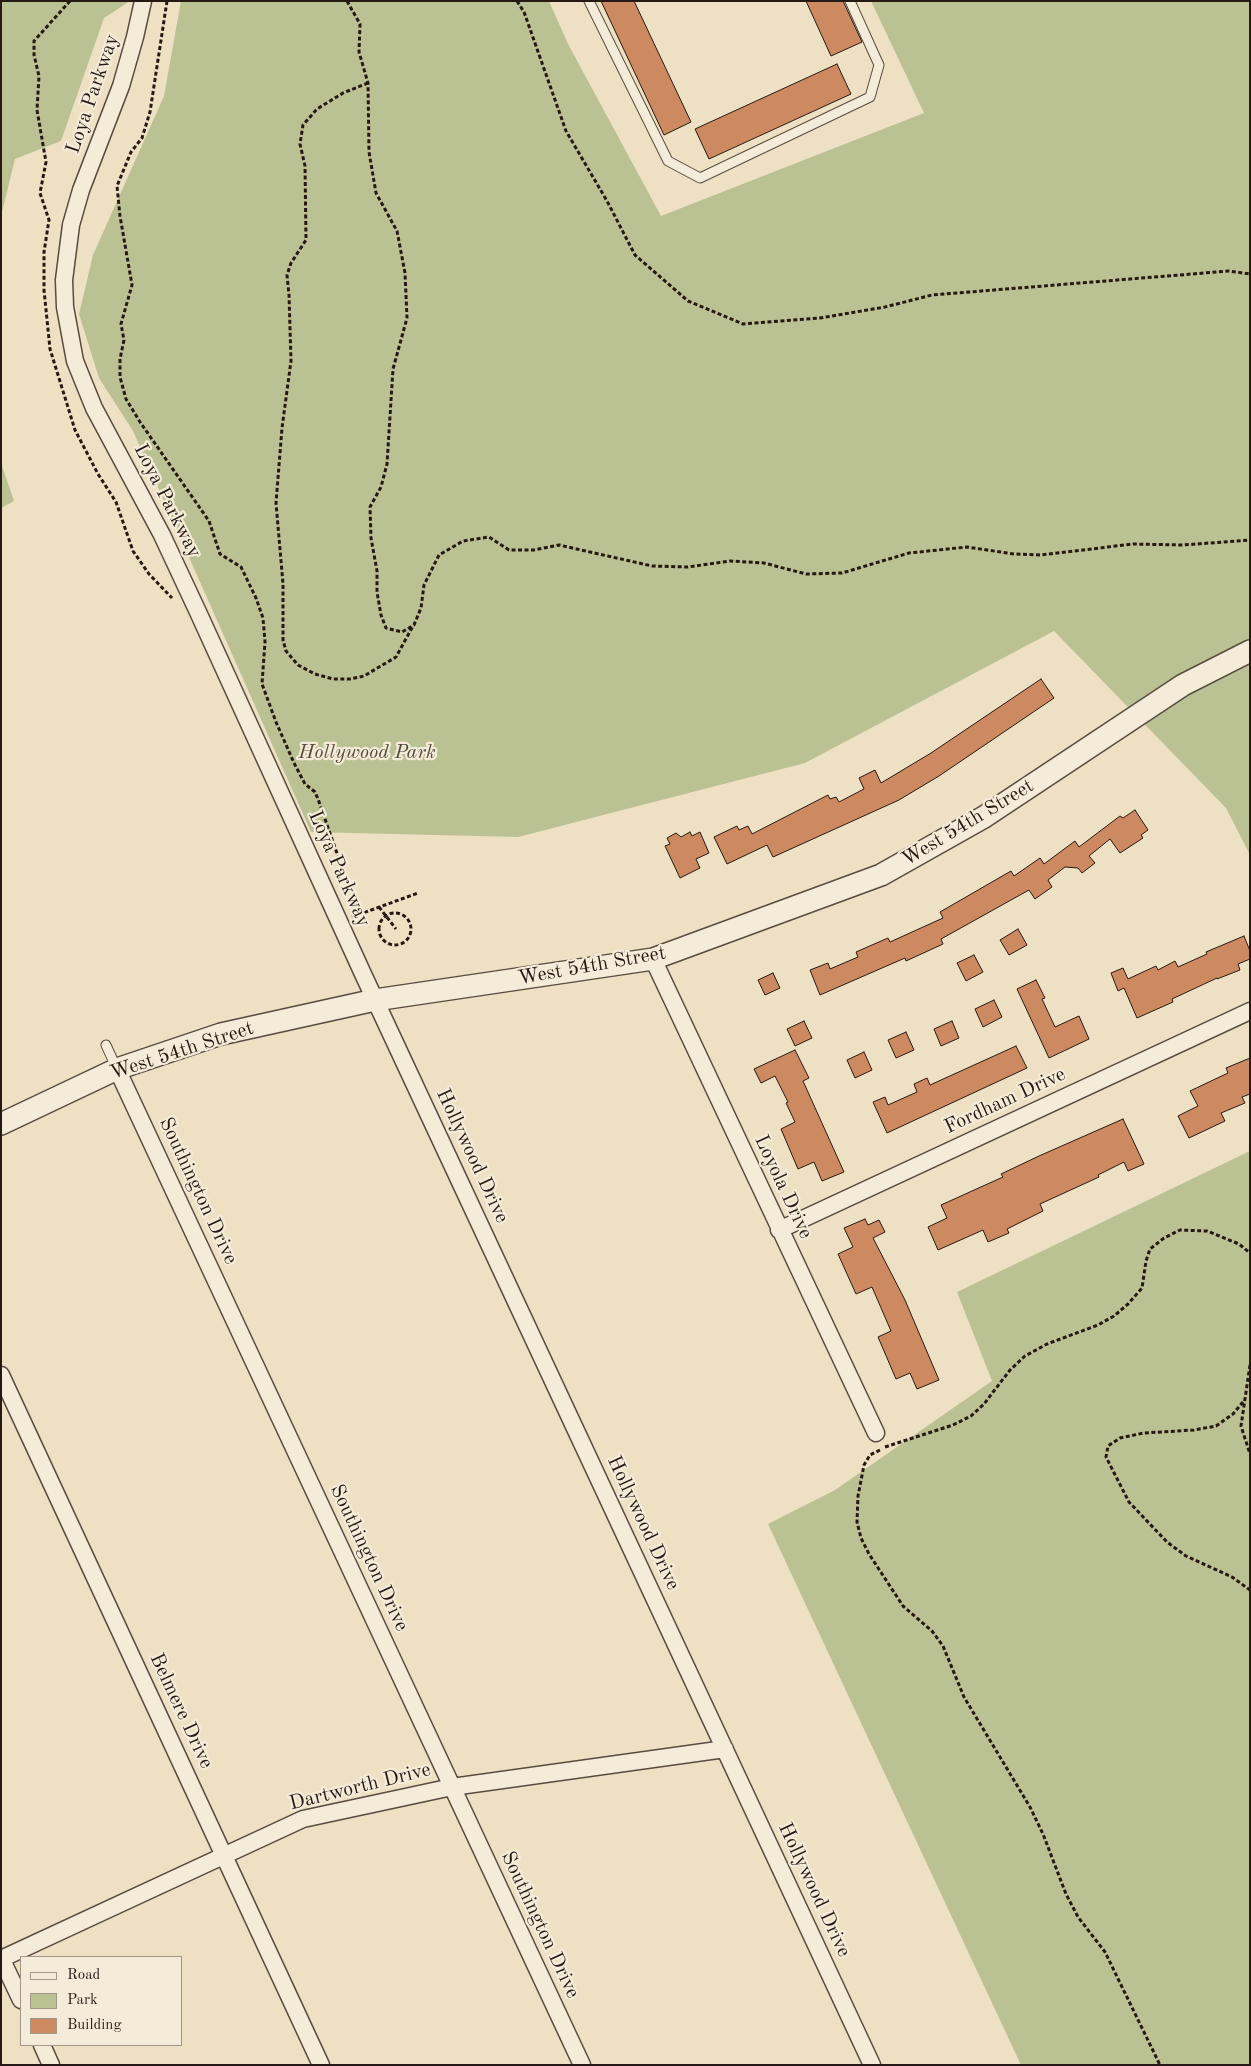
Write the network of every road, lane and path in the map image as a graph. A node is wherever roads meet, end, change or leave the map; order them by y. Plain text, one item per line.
1 (143, 1) edge
2 (167, 1) edge
3 (347, 1) edge
4 (517, 1) edge
5 (589, 1) edge
6 (850, 1) edge
7 (368, 83) junction
8 (1250, 274) edge
9 (1250, 540) edge
10 (414, 625) junction
11 (1250, 651) edge
12 (339, 859) dead end
13 (418, 893) dead end
14 (379, 907) junction
15 (365, 911) dead end
16 (386, 916) junction
17 (396, 929) dead end
18 (653, 959) junction
19 (375, 1000) junction
20 (1250, 1012) edge
21 (106, 1044) dead end
22 (117, 1069) junction
23 (1, 1124) edge
24 (779, 1230) junction
25 (1250, 1254) edge
26 (1250, 1365) edge
27 (1, 1375) edge
28 (1243, 1402) junction
29 (876, 1433) dead end
30 (1250, 1454) edge
31 (1250, 1590) edge
32 (724, 1749) junction
33 (452, 1787) junction
34 (225, 1855) junction
35 (2, 1958) edge
36 (20, 1998) edge
37 (42, 2046) edge
38 (51, 2065) edge
39 (321, 2065) edge
40 (582, 2065) edge
41 (872, 2065) edge
42 (1160, 2065) edge

1 - 19 street, Loya Parkway
2 - 12 path
3 - 7 path
4 - 8 path
5 - 6 lane
7 - 10 path
7 - 10 path
9 - 10 path
11 - 18 street, West 54th Street
13 - 14 path
14 - 15 path
14 - 16 path
16 - 16 path
16 - 17 path
18 - 19 street, West 54th Street
18 - 24 street, Loyola Drive
19 - 22 street, West 54th Street
19 - 32 street, Hollywood Drive
20 - 24 street, Fordham Drive
21 - 22 lane
22 - 23 street, West 54th Street
22 - 33 street, Southington Drive
24 - 29 street, Loyola Drive
25 - 42 path
26 - 28 path
27 - 34 street, Belmere Drive
28 - 30 path
28 - 31 path
32 - 33 street, Dartworth Drive
32 - 41 street, Hollywood Drive
33 - 34 street, Dartworth Drive
33 - 40 street, Southington Drive
34 - 35 street, Dartworth Drive
34 - 39 street, Belmere Drive
35 - 36 street
37 - 38 street

